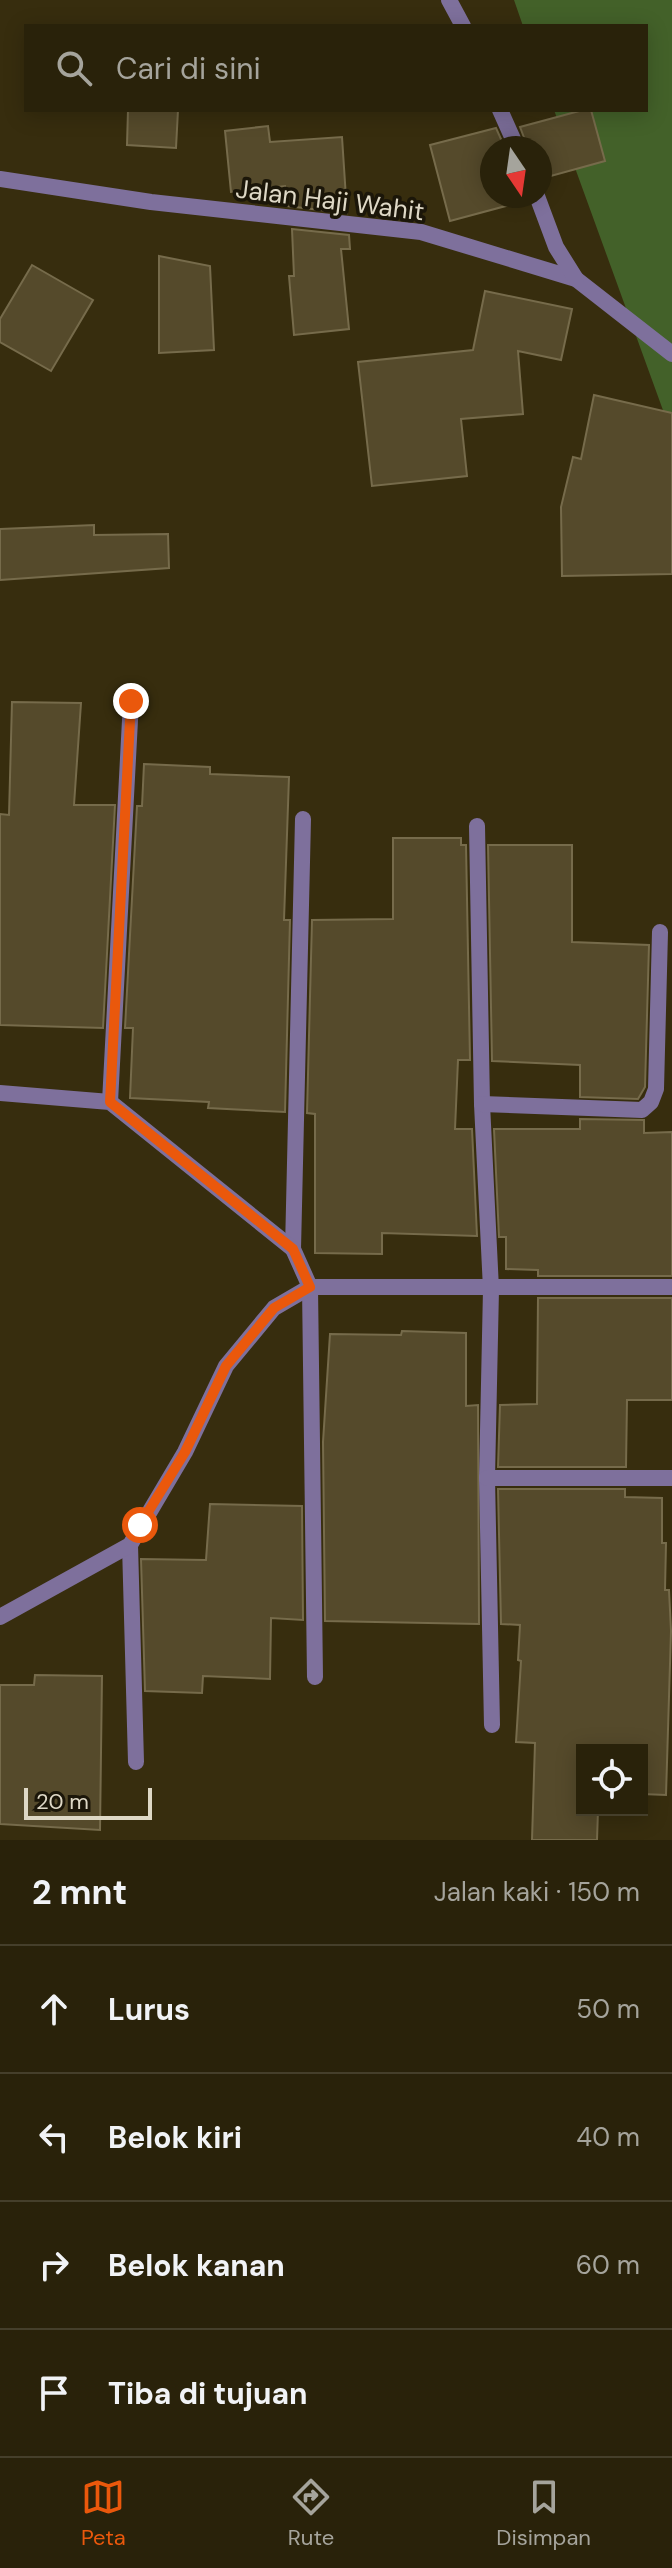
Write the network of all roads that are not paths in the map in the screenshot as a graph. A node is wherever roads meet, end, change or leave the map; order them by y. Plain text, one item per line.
1 (449, 0) edge
2 (462, 24) edge
3 (501, 112) edge
4 (512, 136) edge
5 (0, 179) edge
6 (541, 208) edge
7 (576, 279) junction
8 (672, 354) edge
9 (131, 701) dead end
10 (303, 819) dead end
11 (477, 826) dead end
12 (660, 932) dead end
13 (0, 1093) edge
14 (110, 1102) junction
15 (482, 1104) junction
16 (293, 1249) junction
17 (310, 1287) junction
18 (672, 1287) edge
19 (491, 1289) junction
20 (487, 1478) junction
21 (672, 1478) edge
22 (130, 1545) junction
23 (0, 1617) edge
24 (315, 1677) dead end
25 (492, 1725) dead end
26 (136, 1762) dead end

1 - 2 street
3 - 4 street
5 - 7 street, Jalan Haji Wahit
6 - 7 street
7 - 8 street, Jalan Haji Wahit
9 - 14 street
10 - 16 street
11 - 15 street
12 - 15 street
13 - 14 street
14 - 16 street
15 - 19 street
16 - 17 street
17 - 19 street
17 - 22 street
17 - 24 street
18 - 19 street
19 - 20 street
20 - 21 street
20 - 25 street
22 - 23 street
22 - 26 street

